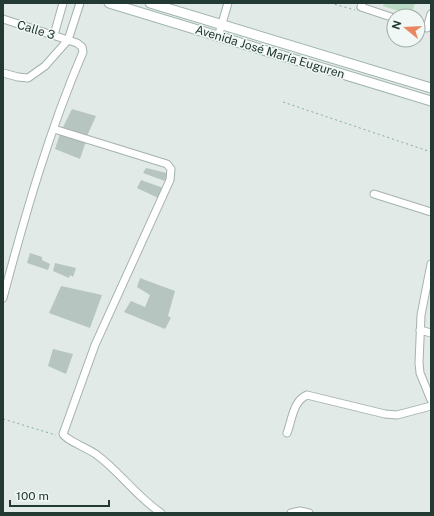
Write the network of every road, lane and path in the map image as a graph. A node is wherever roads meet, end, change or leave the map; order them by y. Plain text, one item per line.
1 (63, 3) edge
2 (80, 3) edge
3 (109, 3) edge
4 (150, 3) edge
5 (228, 3) edge
6 (330, 3) edge
7 (362, 5) edge
8 (431, 14) edge
9 (386, 15) edge
10 (3, 19) edge
11 (221, 25) junction
12 (426, 28) edge
13 (54, 35) junction
14 (218, 37) junction
15 (68, 40) junction
16 (3, 73) edge
17 (431, 88) edge
18 (431, 101) edge
19 (283, 102) dead end
20 (54, 129) junction
21 (431, 152) edge
22 (374, 194) dead end
23 (431, 212) edge
24 (431, 264) edge
25 (3, 298) edge
26 (420, 330) junction
27 (431, 333) edge
28 (431, 400) edge
29 (431, 406) edge
30 (3, 419) edge
31 (287, 433) dead end
32 (64, 436) junction
33 (161, 513) edge
34 (291, 513) edge
35 (309, 513) edge

1 - 13 street
2 - 15 street
3 - 14 street, Avenida José María Euguren
4 - 11 street, Avenida José María Euguren
5 - 11 street
6 - 7 path
7 - 9 street
8 - 12 street
10 - 13 street, Calle 3
11 - 14 street
11 - 17 street, Avenida José María Euguren
13 - 15 street, Calle 3
14 - 18 street, Avenida José María Euguren
15 - 16 street
15 - 20 street, Calle 3
19 - 21 path
20 - 25 street
20 - 32 street
22 - 23 street
24 - 26 street
26 - 27 street
26 - 28 street
29 - 31 street
30 - 32 path
32 - 33 street
34 - 35 street

